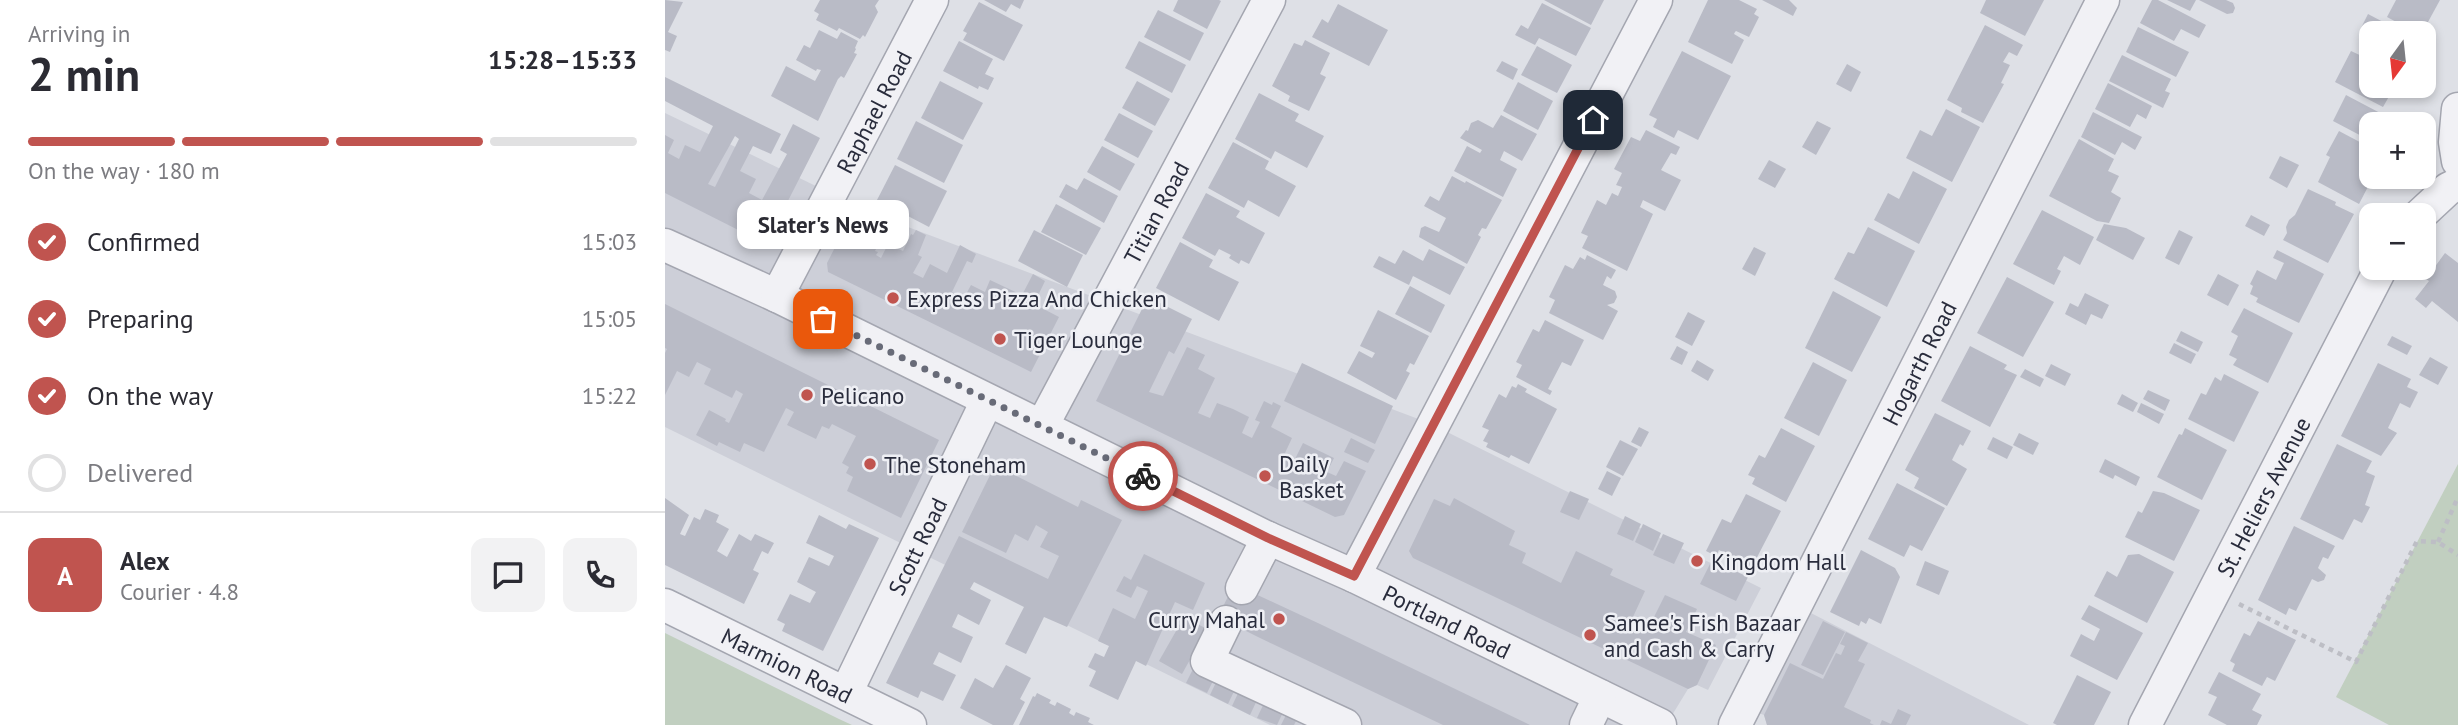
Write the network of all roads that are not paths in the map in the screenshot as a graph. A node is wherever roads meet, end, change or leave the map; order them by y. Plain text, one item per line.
1 (932, 0) edge
2 (1269, 0) edge
3 (1655, 0) edge
4 (2103, 0) edge
5 (2458, 109) edge
6 (2458, 161) edge
7 (2458, 184) edge
8 (2433, 203) edge
9 (665, 245) edge
10 (2375, 280) edge
11 (777, 296) junction
12 (986, 401) junction
13 (1042, 426) junction
14 (1268, 538) junction
15 (1354, 576) junction
16 (1243, 588) dead end
17 (665, 605) edge
18 (1226, 622) dead end
19 (845, 693) junction
20 (1600, 696) junction
21 (910, 725) edge
22 (1345, 725) edge
23 (1586, 725) edge
24 (1660, 725) edge
25 (1735, 725) edge
26 (2145, 725) edge

1 - 11 street, Raphael Road
2 - 13 street, Titian Road
3 - 15 street
4 - 25 street, Hogarth Road
5 - 6 street
7 - 8 street
9 - 11 street, Portland Road
10 - 26 street, St. Heliers Avenue
11 - 12 street, Portland Road
12 - 13 street, Portland Road
12 - 19 street, Scott Road
13 - 14 street, Portland Road
14 - 15 street, Portland Road
14 - 16 street
15 - 20 street, Portland Road
17 - 19 street, Marmion Road
18 - 22 street
19 - 21 street, Marmion Road
20 - 23 street
20 - 24 street, Portland Road

